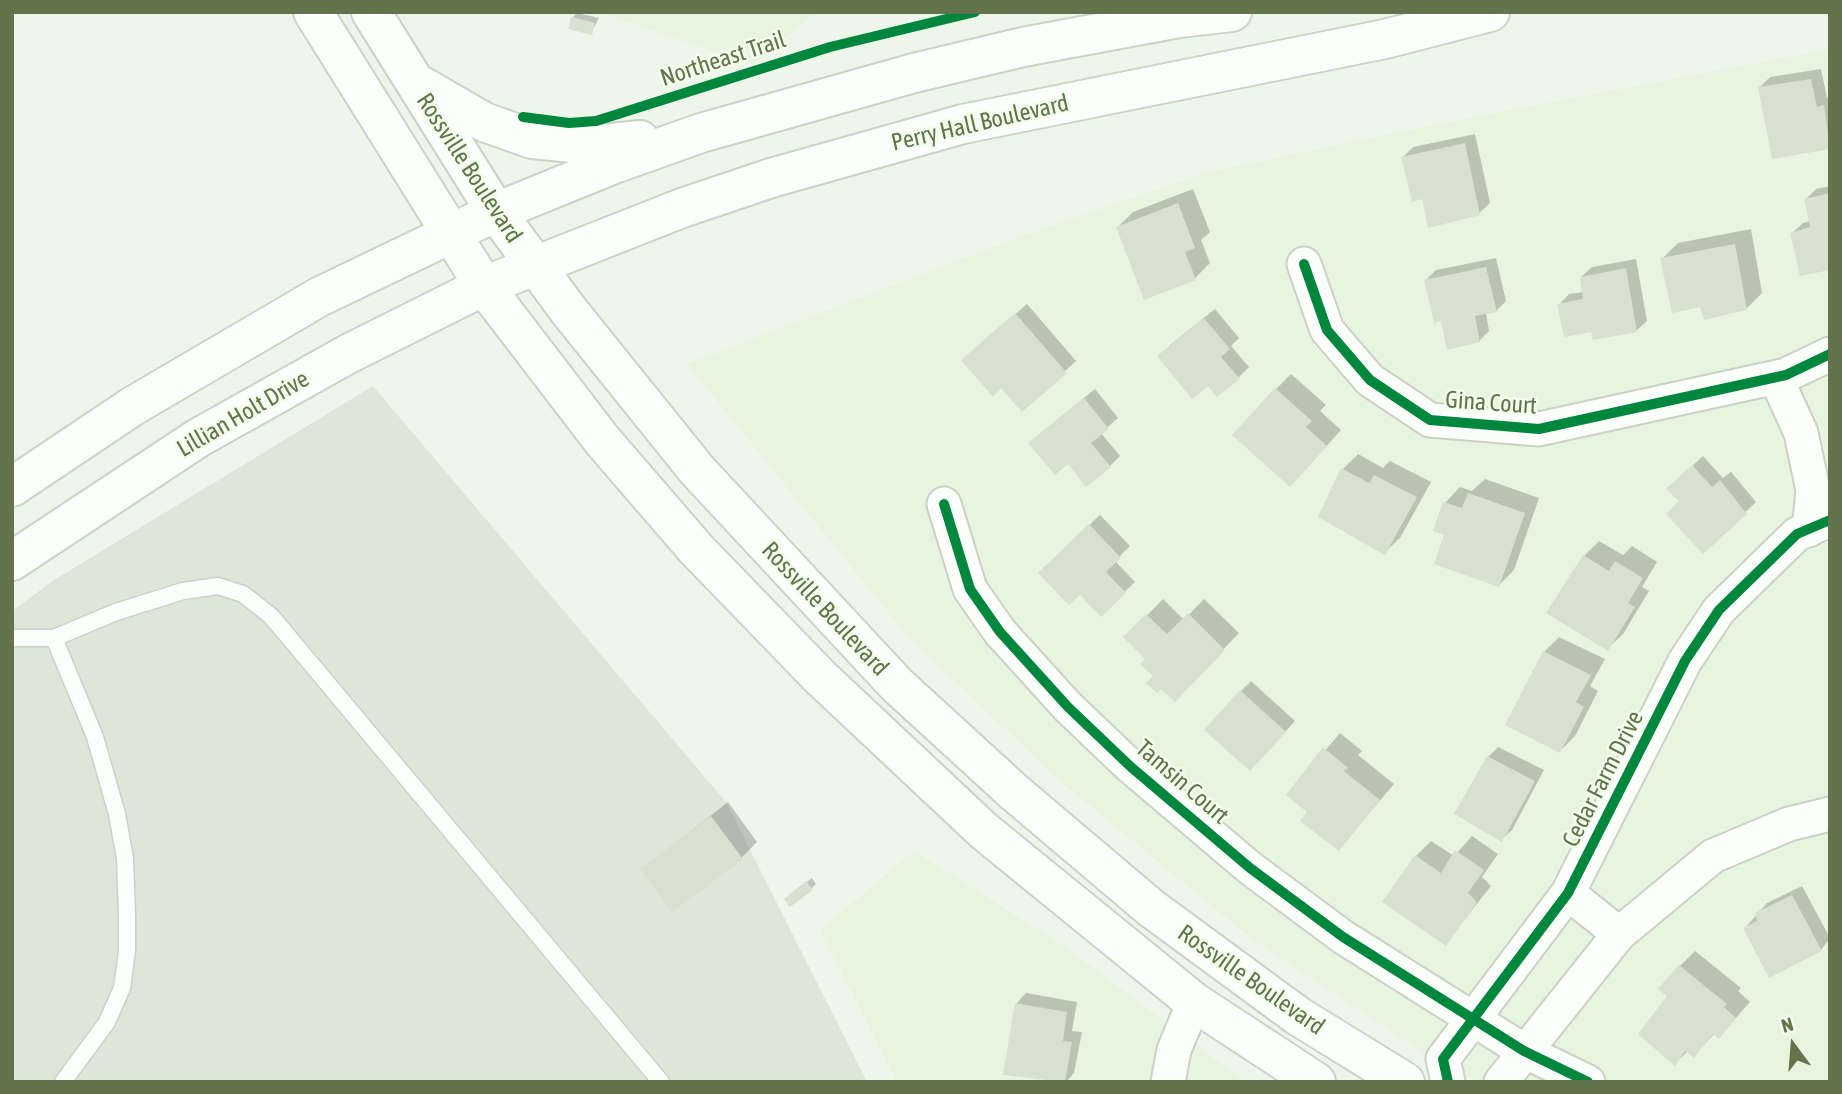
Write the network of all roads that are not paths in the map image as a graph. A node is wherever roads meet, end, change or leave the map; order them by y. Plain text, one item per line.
1 (313, 12) edge
2 (371, 12) edge
3 (1232, 12) edge
4 (1490, 12) edge
5 (412, 80) junction
6 (701, 132) junction
7 (496, 212) junction
8 (450, 234) junction
9 (1304, 264) dead end
10 (533, 265) junction
11 (484, 286) junction
12 (1828, 361) edge
13 (1776, 378) junction
14 (12, 486) edge
15 (943, 504) dead end
16 (1819, 525) edge
17 (12, 561) edge
18 (12, 638) edge
19 (54, 638) junction
20 (1830, 814) edge
21 (1568, 893) junction
22 (1619, 934) junction
23 (1194, 1002) junction
24 (1474, 1018) junction
25 (1524, 1051) junction
26 (63, 1082) edge
27 (661, 1082) edge
28 (1168, 1082) edge
29 (1316, 1082) edge
30 (1405, 1082) edge
31 (1448, 1082) edge
32 (1501, 1082) edge
33 (1588, 1082) edge

1 - 8 main road, Rossville Boulevard
2 - 5 main road, Rossville Boulevard
3 - 6 main road
4 - 10 main road, Perry Hall Boulevard
5 - 6 main road
5 - 7 main road, Rossville Boulevard
6 - 7 main road
7 - 8 main road
7 - 10 main road, Rossville Boulevard
8 - 11 main road, Rossville Boulevard
8 - 14 main road
9 - 13 street, Gina Court
10 - 11 main road, Perry Hall Boulevard
10 - 30 main road, Rossville Boulevard
11 - 17 main road, Lillian Holt Drive
11 - 23 main road, Rossville Boulevard
12 - 13 street, Gina Court
13 - 16 street
15 - 24 street, Tamsin Court
16 - 21 street, Cedar Farm Drive
18 - 19 lane
19 - 26 lane
19 - 27 lane
20 - 22 street
21 - 22 street
21 - 24 street, Cedar Farm Drive
22 - 25 street
23 - 28 street
23 - 29 main road, Rossville Boulevard
24 - 25 street, Tamsin Court
24 - 31 street, Cedar Farm Drive
25 - 32 street
25 - 33 street, Tamsin Court

